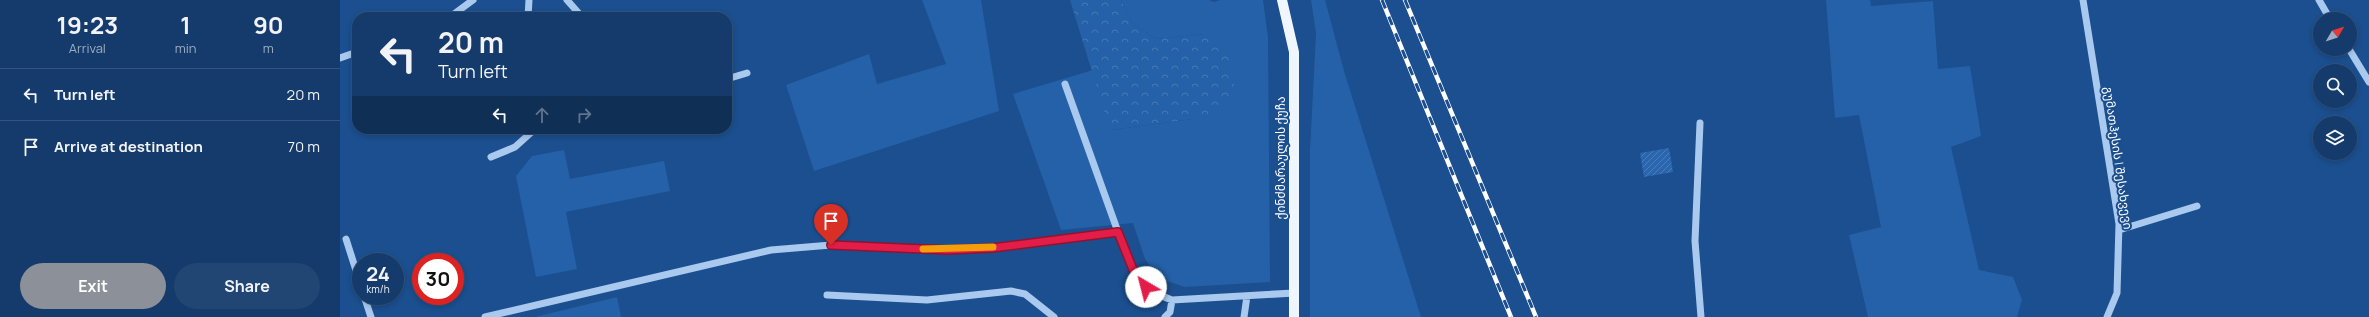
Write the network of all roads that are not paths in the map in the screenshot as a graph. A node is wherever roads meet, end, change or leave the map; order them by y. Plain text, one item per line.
1 (473, 0) edge
2 (529, 0) edge
3 (567, 0) edge
4 (1282, 0) edge
5 (2083, 0) edge
6 (2319, 0) edge
7 (457, 12) edge
8 (528, 12) edge
9 (578, 12) edge
10 (2326, 12) edge
11 (352, 54) edge
12 (2353, 56) edge
13 (340, 58) edge
14 (747, 73) dead end
15 (732, 78) edge
16 (2369, 82) edge
17 (1066, 84) dead end
18 (1700, 123) dead end
19 (529, 134) edge
20 (491, 157) dead end
21 (2197, 206) dead end
22 (2119, 230) junction
23 (1118, 232) junction
24 (346, 238) dead end
25 (352, 257) edge
26 (1294, 293) junction
27 (827, 295) dead end
28 (1247, 296) junction
29 (1172, 300) junction
30 (367, 305) edge
31 (371, 317) edge
32 (486, 317) edge
33 (1054, 317) edge
34 (1165, 317) edge
35 (1244, 317) edge
36 (1294, 317) edge
37 (1701, 317) edge
38 (2107, 317) edge

1 - 7 street
2 - 8 street
3 - 9 street
4 - 26 main road, ქინძმარაულის ქუჩა
5 - 22 street, გუმათჰესის I შესახვევი
6 - 10 street
11 - 13 street
12 - 16 street
14 - 15 street
17 - 23 street
18 - 37 street
19 - 20 street
21 - 22 street
22 - 38 street, გუმათჰესის I შესახვევი
23 - 29 street
23 - 32 street
24 - 25 street
26 - 28 street
26 - 36 main road, ქინძმარაულის ქუჩა
27 - 33 street
28 - 29 street
28 - 35 street
29 - 34 street
30 - 31 street

